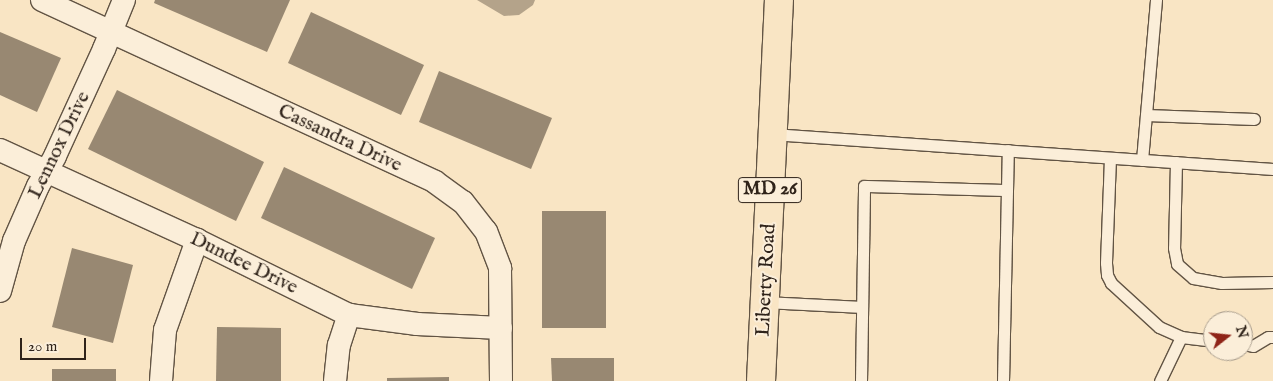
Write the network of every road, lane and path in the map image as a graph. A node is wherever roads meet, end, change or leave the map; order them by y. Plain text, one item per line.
1 (42, 0) edge
2 (124, 0) edge
3 (779, 0) edge
4 (1156, 0) edge
5 (112, 32) junction
6 (1146, 115) junction
7 (1254, 119) dead end
8 (772, 134) junction
9 (0, 150) edge
10 (1008, 150) junction
11 (1110, 158) junction
12 (1142, 160) junction
13 (1176, 162) junction
14 (1273, 168) edge
15 (46, 172) junction
16 (1007, 190) junction
17 (197, 240) junction
18 (1273, 282) edge
19 (0, 291) edge
20 (765, 302) junction
21 (862, 307) junction
22 (349, 314) junction
23 (501, 328) junction
24 (1181, 337) junction
25 (1273, 337) edge
26 (1203, 340) edge
27 (1253, 346) edge
28 (161, 381) edge
29 (334, 381) edge
30 (501, 381) edge
31 (761, 381) edge
32 (860, 381) edge
33 (1003, 381) edge
34 (1160, 381) edge

1 - 5 street, Cassandra Drive
2 - 5 street, Lennox Drive
3 - 8 main road, Liberty Road / MD 26
4 - 6 lane
5 - 15 street, Lennox Drive
5 - 23 street, Cassandra Drive
6 - 7 lane
6 - 12 lane
8 - 10 lane
8 - 20 main road, Liberty Road / MD 26
9 - 15 street, Dundee Drive
10 - 11 lane
10 - 16 lane
11 - 12 lane
11 - 24 lane
12 - 13 lane
13 - 14 lane
13 - 18 lane
15 - 17 street, Dundee Drive
15 - 19 street, Lennox Drive
16 - 21 lane
16 - 33 lane
17 - 22 street, Dundee Drive
17 - 28 street
20 - 21 lane
20 - 31 main road, Liberty Road / MD 26
21 - 32 lane
22 - 23 street, Dundee Drive
22 - 29 street
23 - 30 street, Cassandra Drive
24 - 26 lane
24 - 34 lane
25 - 27 lane

